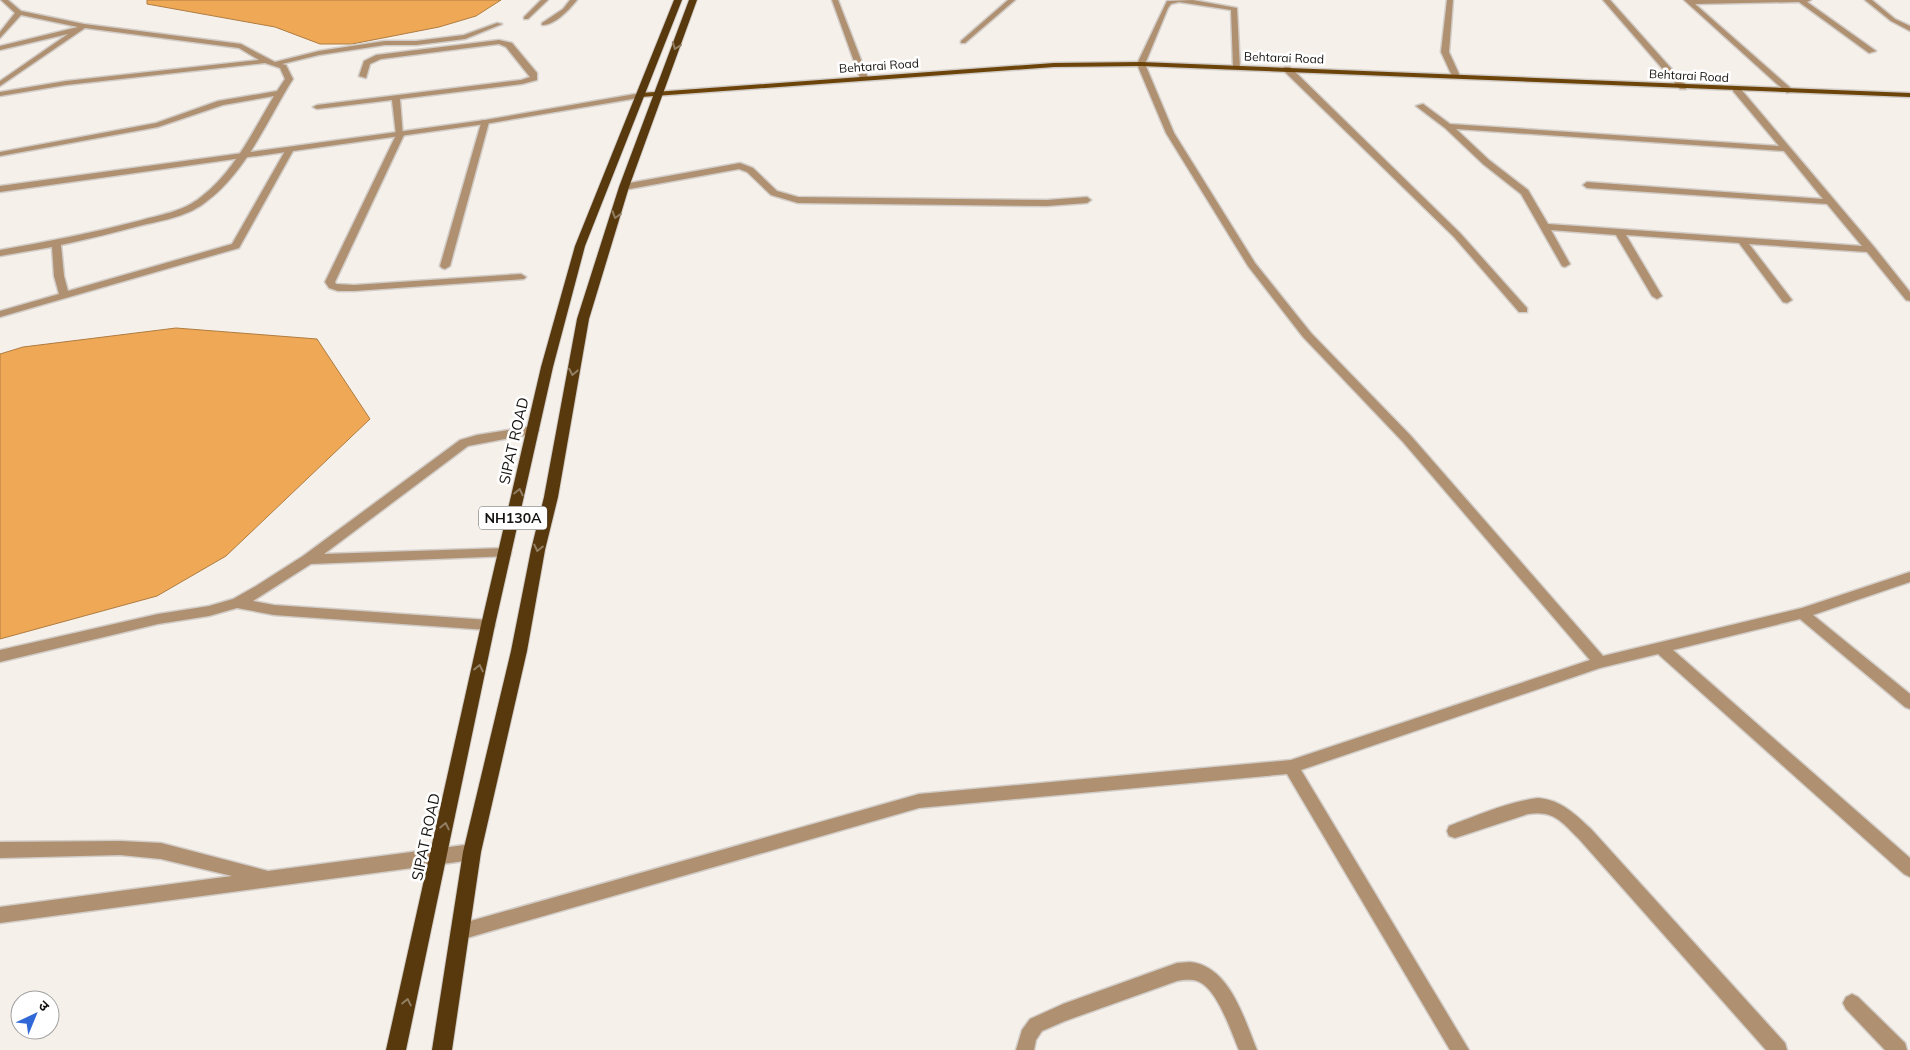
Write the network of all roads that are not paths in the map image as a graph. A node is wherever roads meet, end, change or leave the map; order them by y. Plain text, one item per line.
1 (545, 0) edge
2 (574, 0) edge
3 (678, 0) edge
4 (693, 0) edge
5 (835, 0) edge
6 (1012, 0) edge
7 (1179, 0) edge
8 (1450, 0) edge
9 (1606, 0) edge
10 (1800, 0) edge
11 (1808, 0) edge
12 (1868, 0) edge
13 (3, 1) edge
14 (1207, 1) edge
15 (1688, 1) edge
16 (19, 13) junction
17 (526, 18) dead end
18 (499, 24) dead end
19 (544, 24) dead end
20 (84, 26) junction
21 (1910, 29) edge
22 (77, 30) junction
23 (0, 36) edge
24 (963, 42) dead end
25 (0, 48) edge
26 (1872, 51) dead end
27 (266, 61) junction
28 (275, 64) junction
29 (1141, 64) junction
30 (1237, 68) junction
31 (1287, 70) junction
32 (363, 76) dead end
33 (1456, 76) junction
34 (864, 78) junction
35 (0, 84) edge
36 (1683, 86) junction
37 (1736, 89) junction
38 (1790, 91) junction
39 (658, 92) junction
40 (280, 93) junction
41 (0, 94) edge
42 (641, 95) junction
43 (1910, 95) edge
44 (396, 99) junction
45 (1420, 106) dead end
46 (317, 107) dead end
47 (485, 122) junction
48 (1448, 126) junction
49 (400, 135) junction
50 (1784, 149) junction
51 (289, 151) junction
52 (0, 154) edge
53 (242, 156) junction
54 (1587, 185) dead end
55 (624, 187) junction
56 (0, 189) edge
57 (1087, 200) dead end
58 (1830, 202) junction
59 (1545, 227) junction
60 (1620, 233) junction
61 (1743, 242) junction
62 (56, 243) junction
63 (1872, 250) junction
64 (0, 253) edge
65 (1565, 264) dead end
66 (445, 266) dead end
67 (521, 277) dead end
68 (65, 296) junction
69 (1656, 296) dead end
70 (1910, 298) edge
71 (1787, 300) dead end
72 (1523, 310) dead end
73 (0, 314) edge
74 (533, 430) junction
75 (505, 553) junction
76 (308, 559) junction
77 (1910, 577) edge
78 (237, 603) junction
79 (1802, 613) junction
80 (488, 625) junction
81 (1661, 648) junction
82 (0, 656) edge
83 (1600, 662) junction
84 (1910, 703) edge
85 (1291, 767) junction
86 (1455, 831) dead end
87 (0, 850) edge
88 (472, 852) junction
89 (439, 856) junction
90 (1910, 869) edge
91 (270, 878) junction
92 (0, 916) edge
93 (460, 932) junction
94 (1852, 1003) dead end
95 (396, 1050) edge
96 (442, 1050) edge
97 (1024, 1050) edge
98 (1248, 1050) edge
99 (1460, 1050) edge
100 (1778, 1050) edge
101 (1898, 1050) edge

1 - 17 street
2 - 19 street
3 - 42 highway, SIPAT ROAD / NH130A
4 -> 39 highway, NH130A
5 - 34 street
6 - 24 street
7 - 14 street
7 - 29 street
8 - 33 street
9 - 36 street
10 - 11 street
10 - 15 street
10 - 26 street
12 - 21 street
13 - 16 street
14 - 30 street
15 - 38 street
16 - 20 street
16 - 23 street
18 - 28 street
20 - 22 street
20 - 27 street
22 - 25 street
22 - 35 street
27 - 28 street
27 - 41 street
28 - 40 street
29 - 30 main road, Behtarai Road
29 - 34 main road, Behtarai Road
29 - 83 street
30 - 31 main road, Behtarai Road
31 - 33 main road, Behtarai Road
31 - 72 street
32 - 44 street
33 - 36 main road, Behtarai Road
34 - 39 main road, Behtarai Road
36 - 37 main road, Behtarai Road
37 - 38 main road, Behtarai Road
37 - 50 street
38 - 43 main road, Behtarai Road
39 - 42 main road, Behtarai Road
39 - 55 highway, NH130A
40 - 52 street
40 - 53 street
42 - 47 street
42 - 74 highway, SIPAT ROAD / NH130A
44 - 46 street
44 - 49 street
45 - 48 street
47 - 49 street
47 - 66 street
48 - 50 street
48 - 59 street
49 - 51 street
49 - 67 street
50 - 58 street
51 - 53 street
51 - 68 street
53 - 56 street
53 - 62 street
54 - 58 street
55 - 57 street
55 -> 88 highway, NH130A
58 - 63 street
59 - 60 street
59 - 65 street
60 - 61 street
60 - 69 street
61 - 63 street
61 - 71 street
62 - 64 street
62 - 68 street
63 - 70 street
68 - 73 street
75 -> 74 highway, SIPAT ROAD / NH130A
74 - 76 street
75 - 76 street
75 - 80 highway, SIPAT ROAD / NH130A
76 - 78 street
77 - 79 street
78 - 80 street
78 - 82 street
79 - 81 street
79 - 84 street
89 -> 80 highway, SIPAT ROAD / NH130A
81 - 83 street
81 - 90 street
83 - 85 street
85 - 93 street
85 - 99 street
86 - 100 street
87 - 91 street
88 - 89 street
88 - 93 highway, NH130A
89 - 91 street
95 -> 89 highway, SIPAT ROAD / NH130A
91 - 92 street
93 - 96 highway, NH130A
94 - 101 street
97 - 98 street

